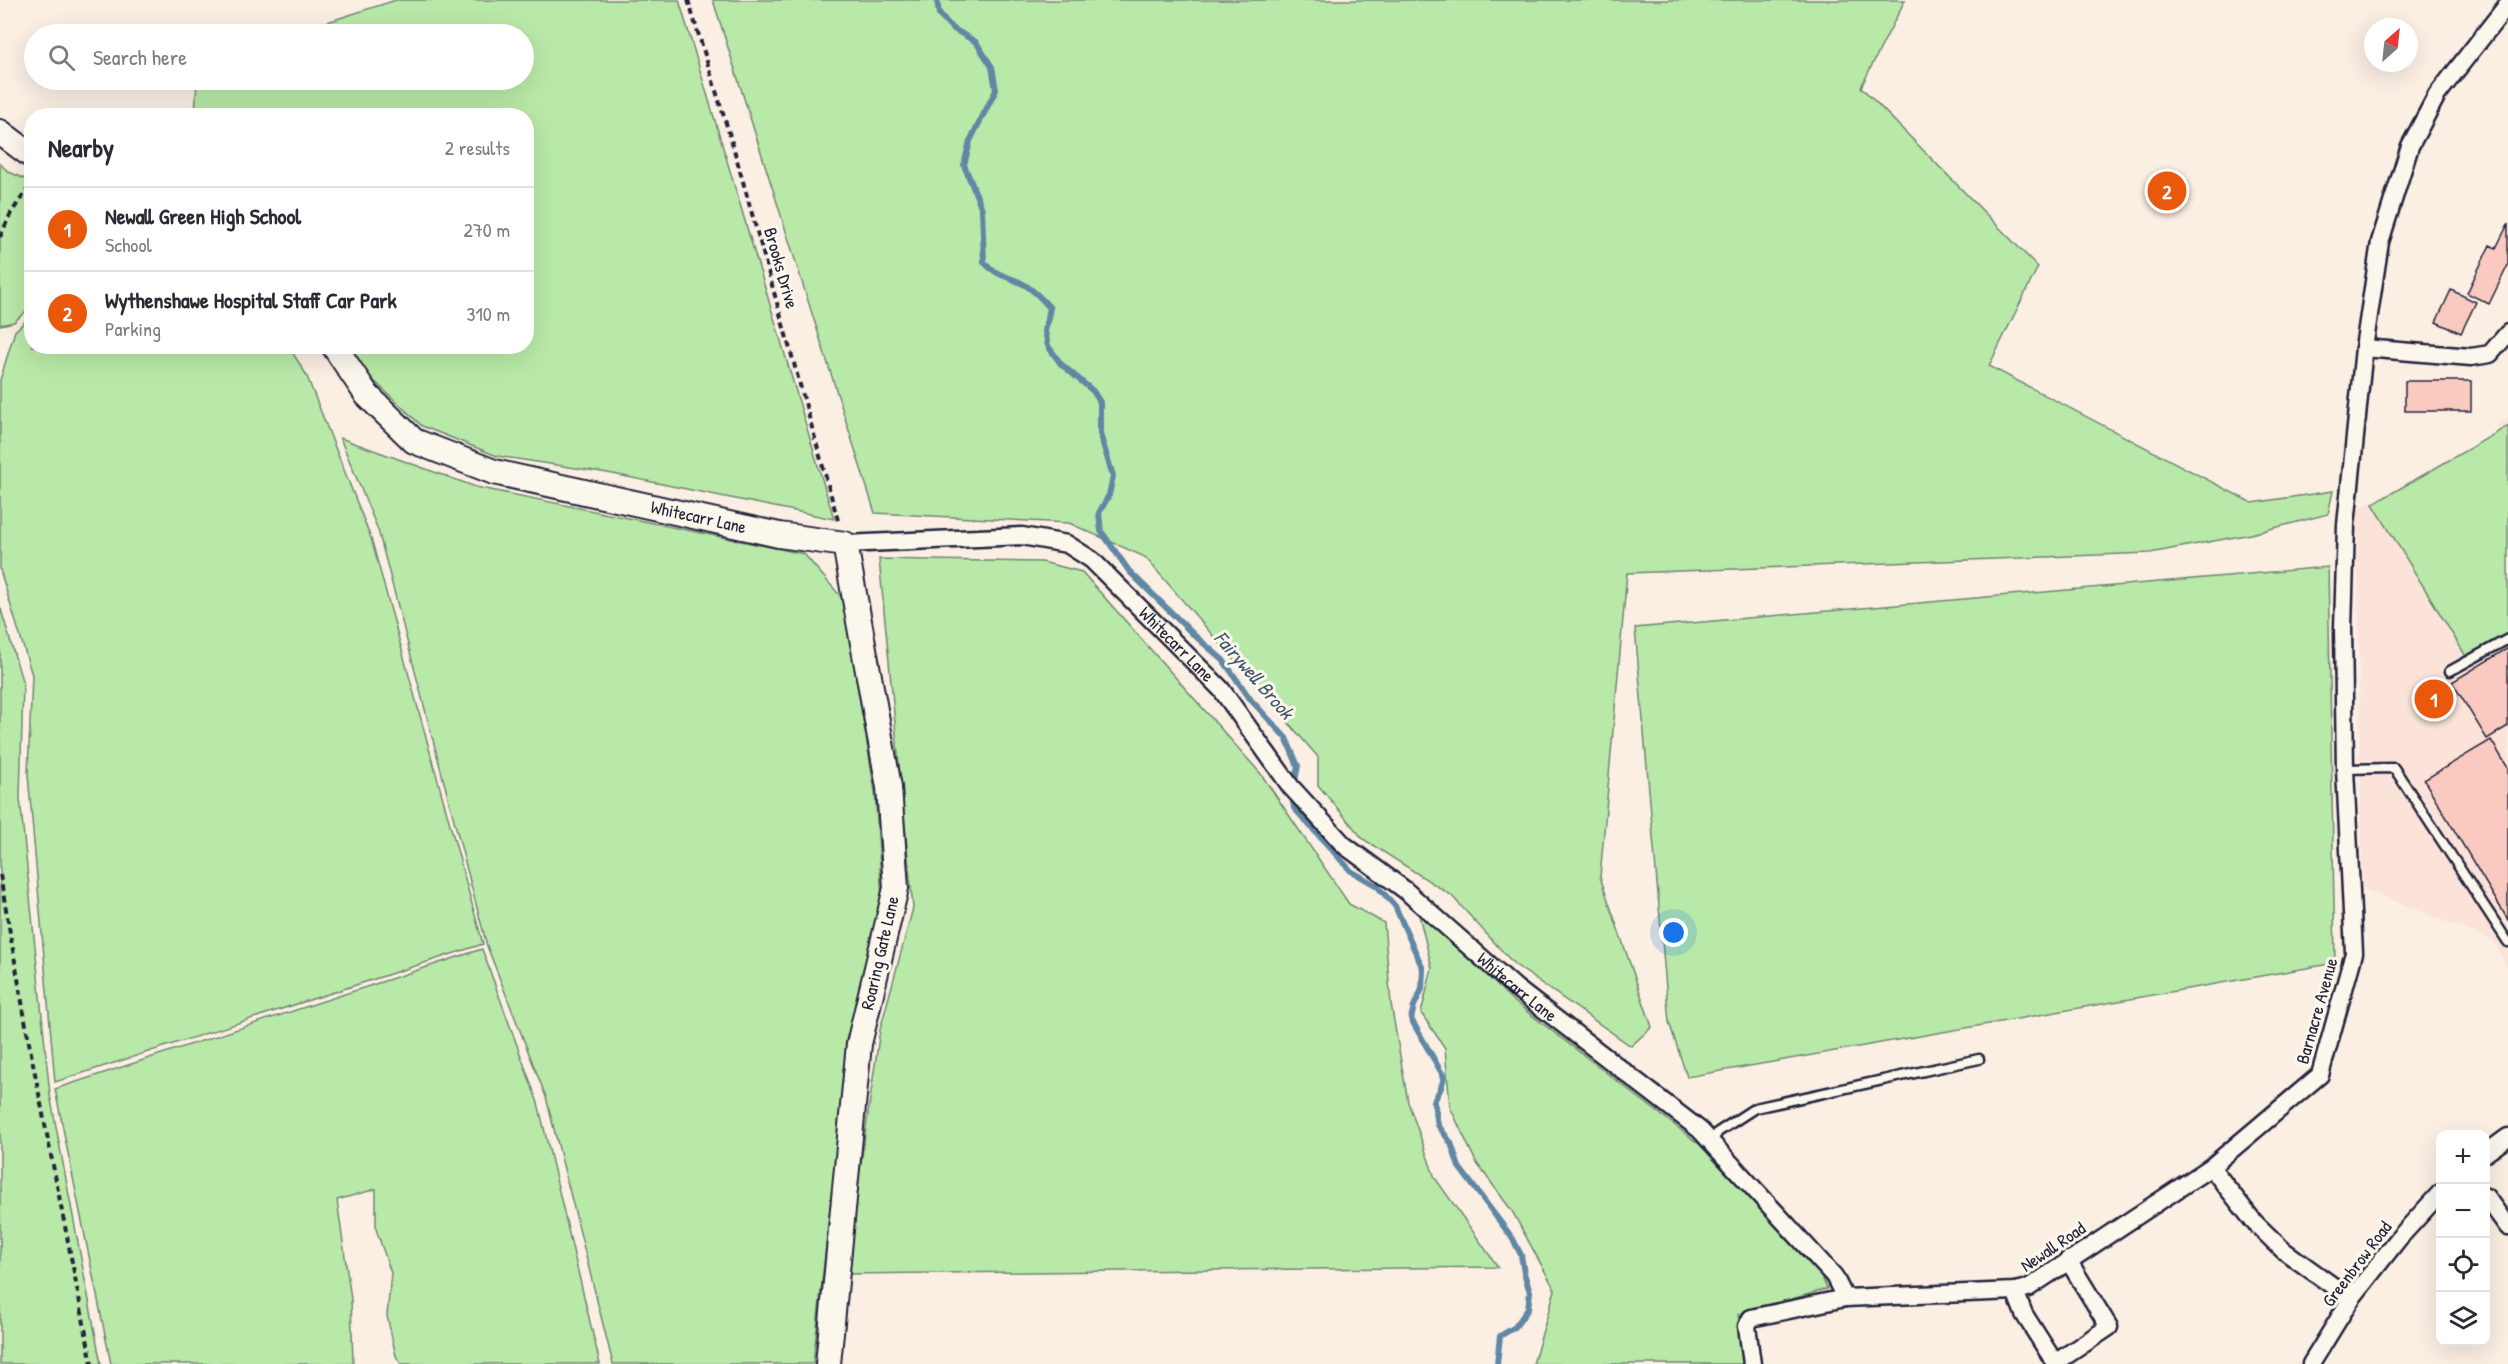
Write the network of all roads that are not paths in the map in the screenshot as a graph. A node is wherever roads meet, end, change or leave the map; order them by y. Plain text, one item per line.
1 (2508, 3) edge
2 (0, 132) edge
3 (24, 150) edge
4 (2508, 333) edge
5 (2364, 348) junction
6 (340, 354) edge
7 (845, 544) junction
8 (2508, 639) edge
9 (2450, 671) dead end
10 (2345, 769) junction
11 (2508, 942) edge
12 (1979, 1059) dead end
13 (2508, 1137) edge
14 (1712, 1142) junction
15 (2490, 1150) edge
16 (2211, 1167) junction
17 (2436, 1197) edge
18 (2490, 1202) edge
19 (2508, 1227) edge
20 (2068, 1260) junction
21 (2015, 1291) junction
22 (1845, 1298) junction
23 (2351, 1299) junction
24 (828, 1364) edge
25 (1752, 1364) edge
26 (2311, 1364) edge

1 - 5 street, Barnacre Avenue
2 - 3 street
4 - 5 street
5 - 10 street, Barnacre Avenue
6 - 7 street, Whitecarr Lane
7 - 14 street, Whitecarr Lane
7 - 24 street, Roaring Gate Lane
8 - 9 lane
10 - 11 lane
10 - 16 street, Barnacre Avenue
12 - 14 lane
13 - 15 street
14 - 22 street, Whitecarr Lane
16 - 20 street, Newall Road
16 - 23 street
17 - 23 street, Greenbrow Road
18 - 19 street
20 - 21 street, Newall Road
20 - 21 street
21 - 22 street, Newall Road
22 - 25 street, Newall Road
23 - 26 street, Greenbrow Road

